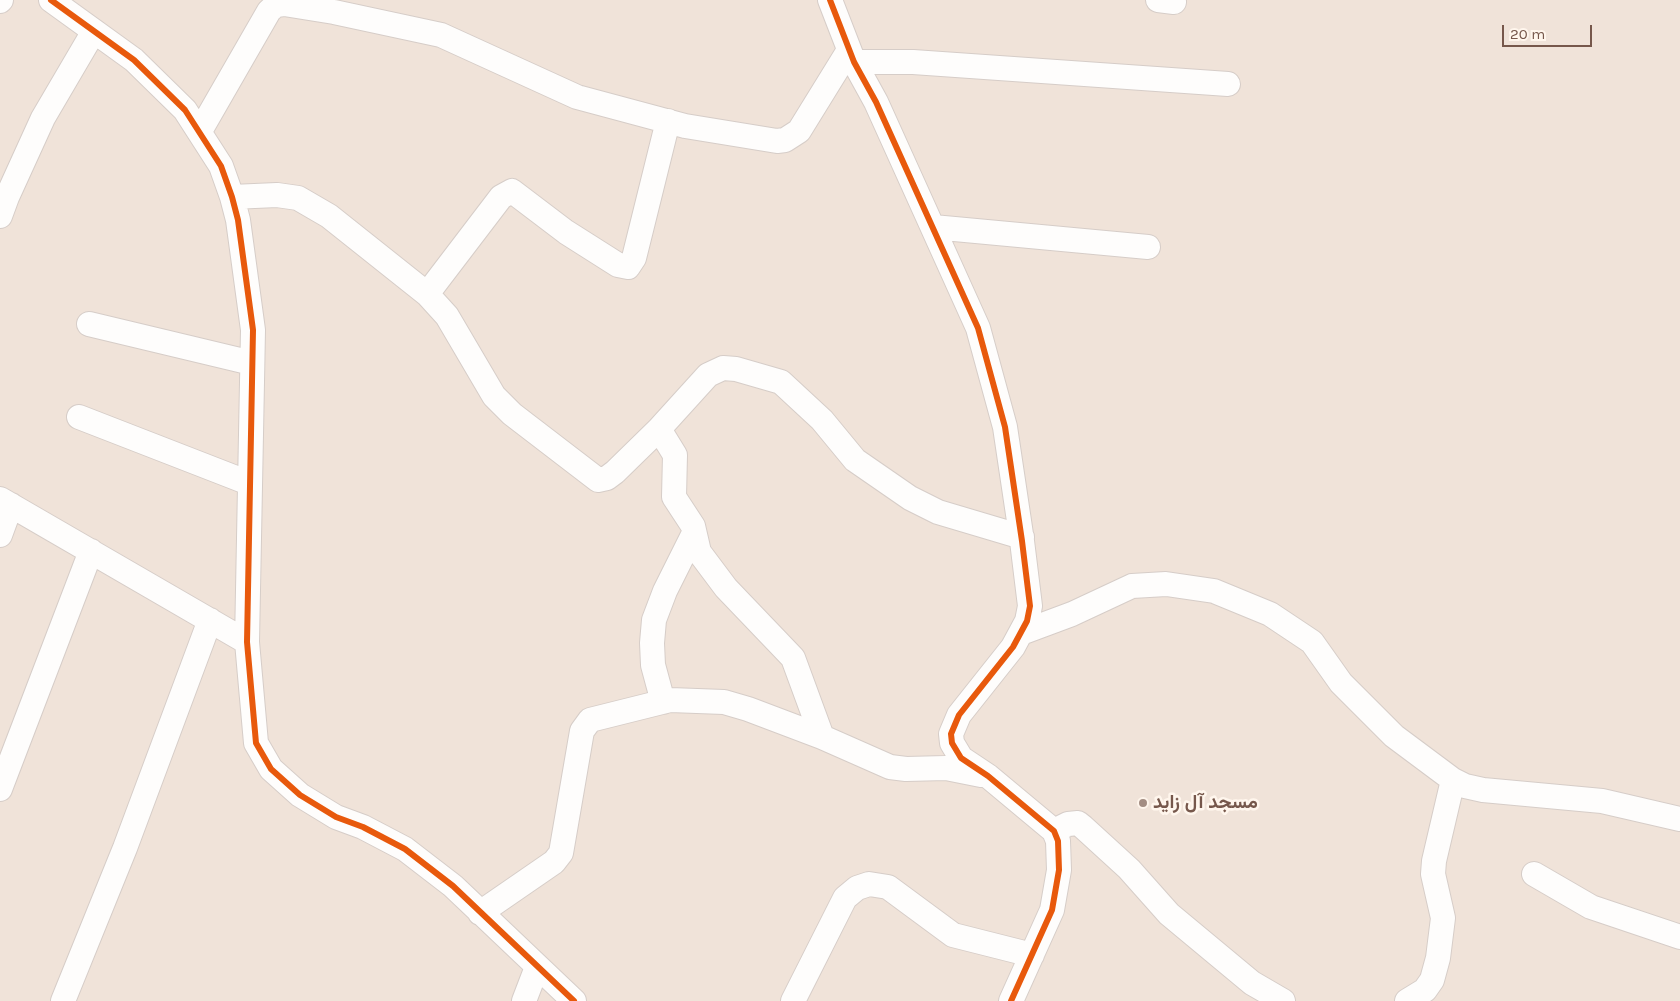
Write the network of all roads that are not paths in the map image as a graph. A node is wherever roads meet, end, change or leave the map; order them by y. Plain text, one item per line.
1 (51, 0) edge
2 (830, 0) edge
3 (94, 31) junction
4 (852, 56) junction
5 (1228, 84) dead end
6 (668, 121) junction
7 (200, 131) junction
8 (232, 197) junction
9 (0, 216) edge
10 (934, 227) junction
11 (1148, 247) dead end
12 (427, 294) junction
13 (89, 324) dead end
14 (252, 363) junction
15 (79, 417) dead end
16 (659, 429) junction
17 (249, 483) junction
18 (6, 502) edge
19 (694, 533) junction
20 (0, 535) edge
21 (1022, 537) junction
22 (91, 551) junction
23 (210, 620) junction
24 (1021, 633) junction
25 (247, 642) junction
26 (663, 702) junction
27 (822, 737) junction
28 (988, 776) junction
29 (1453, 780) junction
30 (0, 789) edge
31 (1680, 819) edge
32 (1054, 830) junction
33 (1534, 874) dead end
34 (480, 913) junction
35 (1680, 937) edge
36 (1032, 955) junction
37 (537, 967) junction
38 (1256, 994) edge
39 (64, 1001) edge
40 (524, 1001) edge
41 (574, 1001) edge
42 (793, 1001) edge
43 (1011, 1001) edge
44 (1283, 1001) edge
45 (1407, 1001) edge

1 - 3 street
2 - 4 street
3 - 7 street
3 - 9 street
4 - 5 street
4 - 6 street
4 - 10 street
6 - 7 street
6 - 12 street
7 - 8 street
8 - 12 street
8 - 14 street
10 - 11 street
10 - 21 street
12 - 16 street
13 - 14 street
14 - 17 street
15 - 17 street
16 - 19 street
16 - 21 street
17 - 25 street
18 - 20 street
18 - 22 street
19 - 26 street
19 - 27 street
21 - 24 street
22 - 23 street
22 - 30 street
23 - 25 street
23 - 39 street
24 - 28 street
24 - 29 street
25 - 34 street
26 - 27 street
26 - 34 street
27 - 28 street
28 - 32 street
29 - 31 street
29 - 45 street
32 - 36 street
32 - 38 street
33 - 35 street
34 - 37 street
36 - 42 street
36 - 43 street
37 - 40 street
37 - 41 street
38 - 44 street

